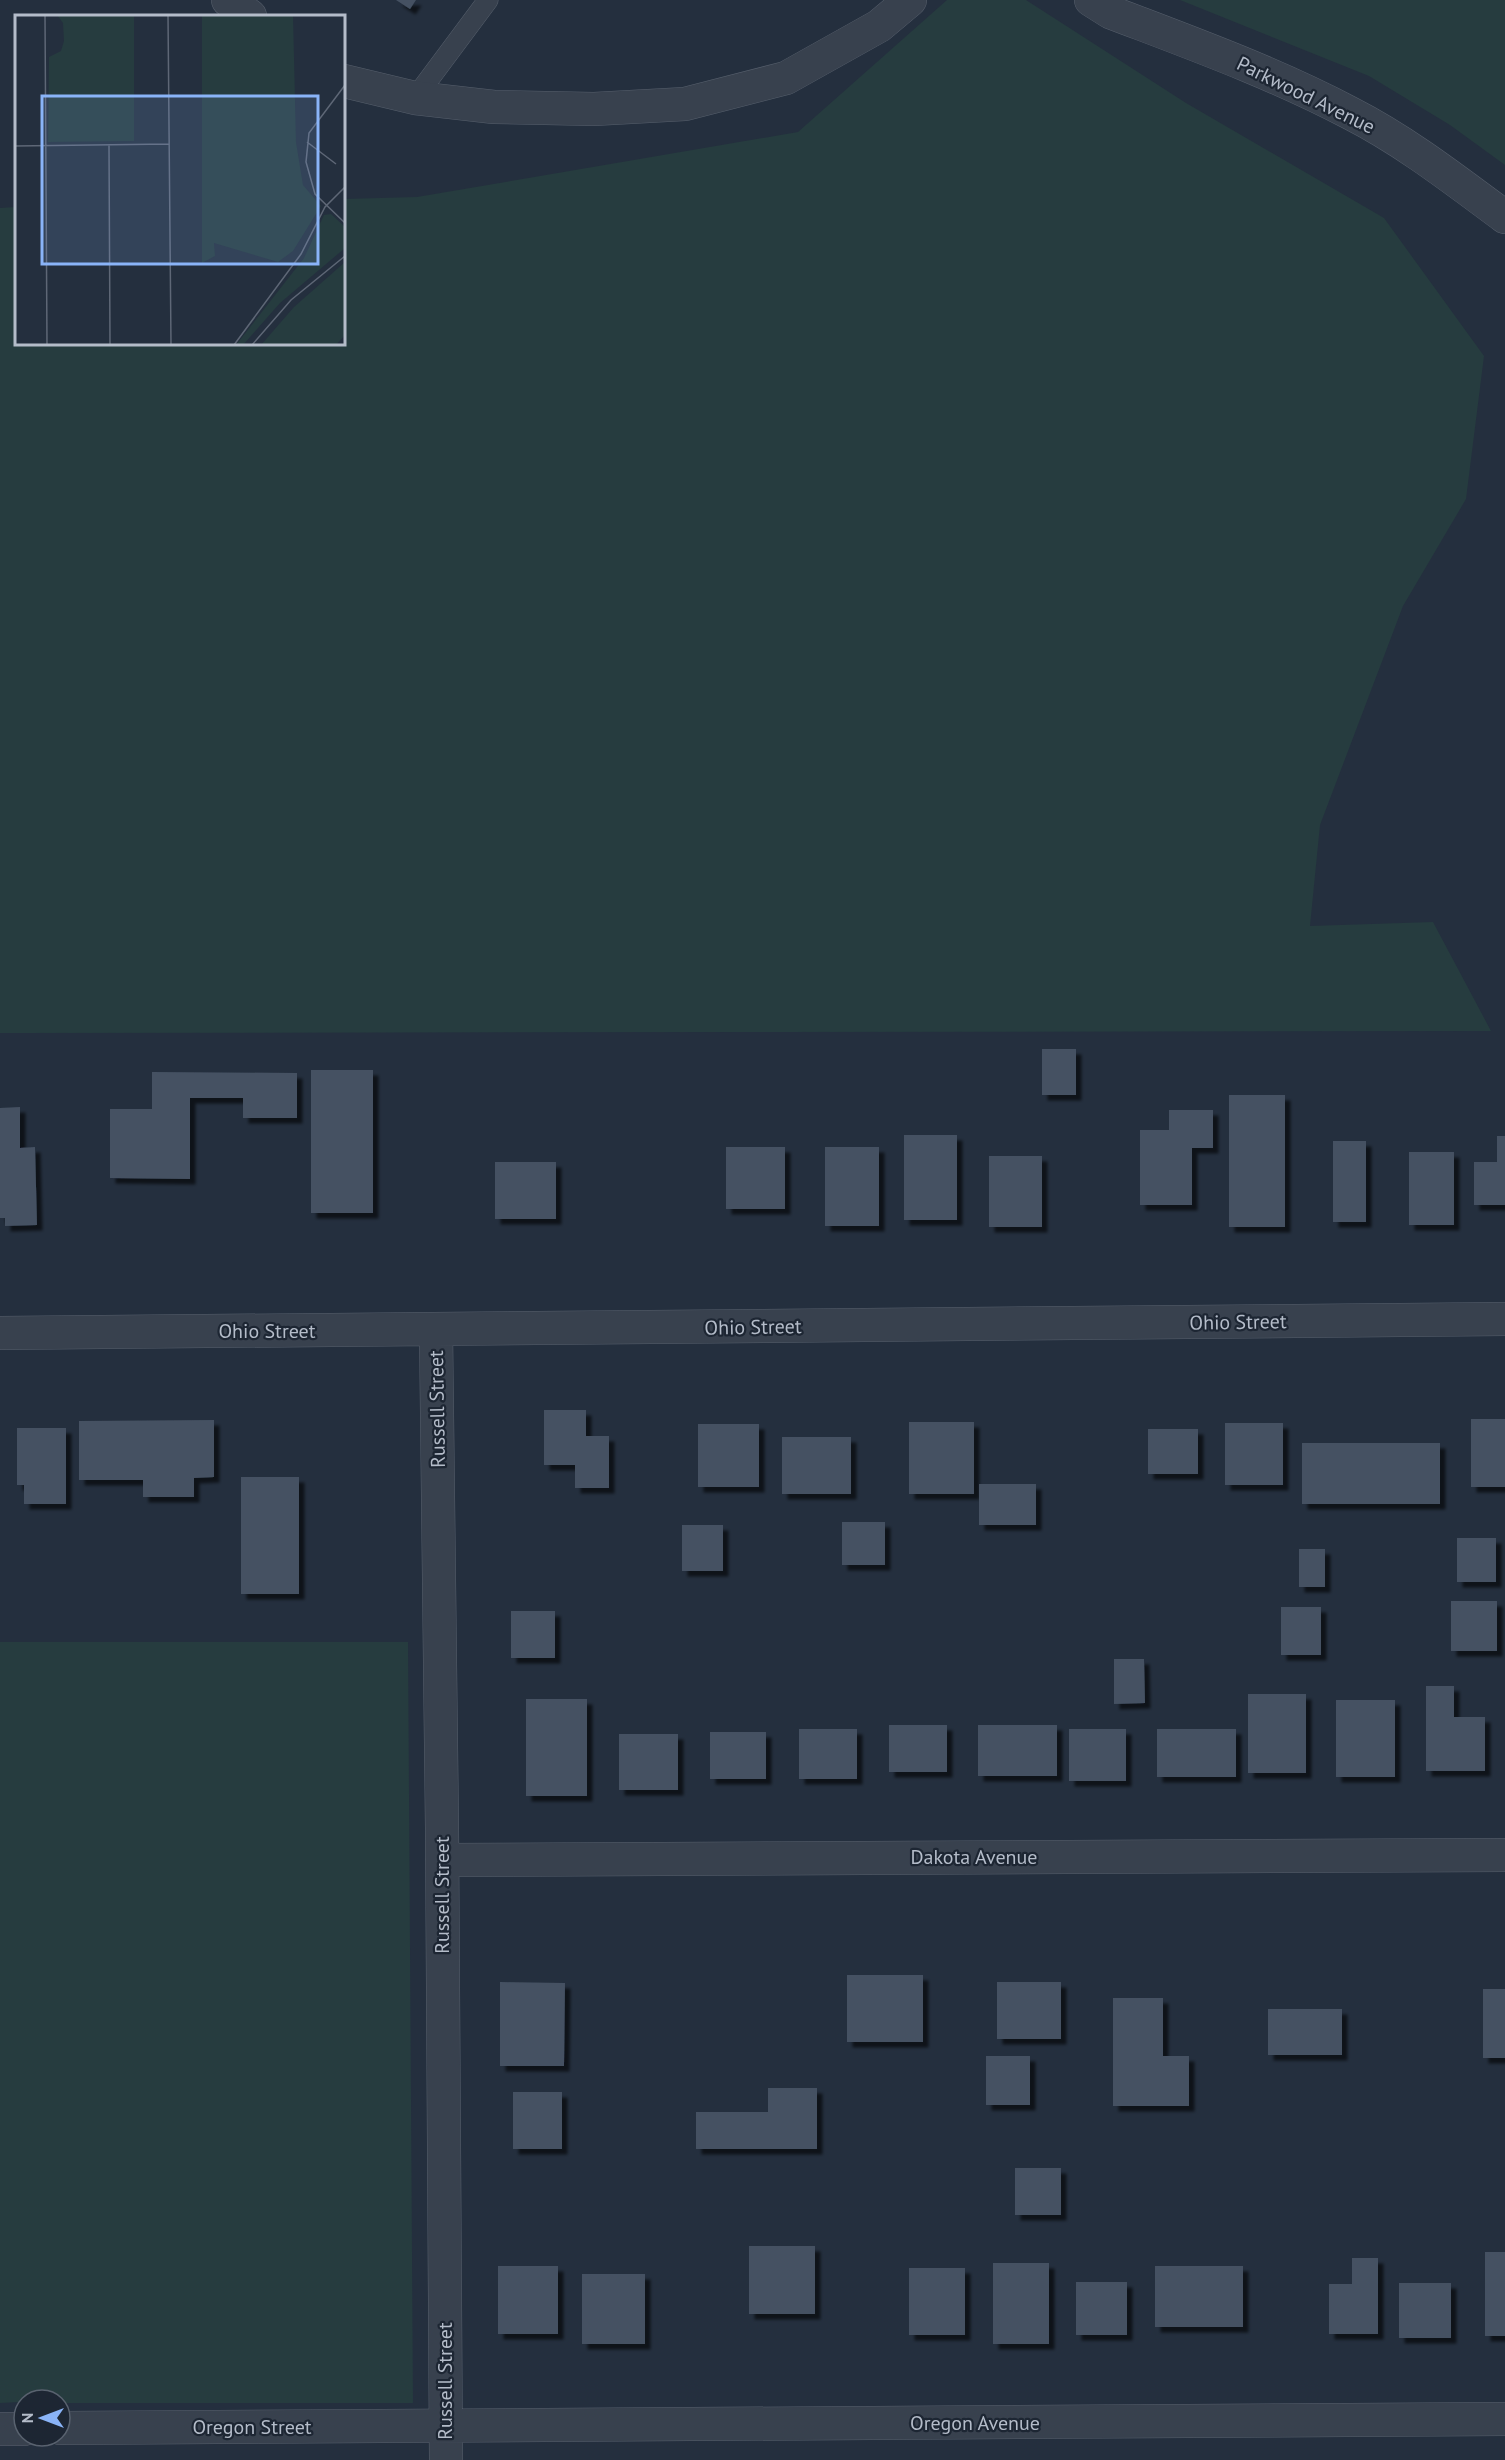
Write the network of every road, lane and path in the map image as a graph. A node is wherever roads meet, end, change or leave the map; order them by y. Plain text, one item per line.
1 (228, 0) edge
2 (488, 0) edge
3 (910, 0) edge
4 (1091, 0) edge
5 (249, 15) edge
6 (345, 81) edge
7 (415, 98) junction
8 (1505, 217) edge
9 (1505, 1319) edge
10 (436, 1330) junction
11 (0, 1333) edge
12 (1505, 1855) edge
13 (442, 1860) junction
14 (1505, 2419) edge
15 (445, 2426) junction
16 (72, 2428) edge
17 (446, 2460) edge

1 - 5 street
2 - 7 lane
3 - 7 street
4 - 8 street, Parkwood Avenue
6 - 7 street
9 - 10 street, Ohio Street
10 - 11 street, Ohio Street
10 - 13 street, Russell Street
12 - 13 street, Dakota Avenue
13 - 15 street, Russell Street
14 - 15 street, Oregon Avenue
15 - 16 street, Oregon Street
15 - 17 street, Russell Street

